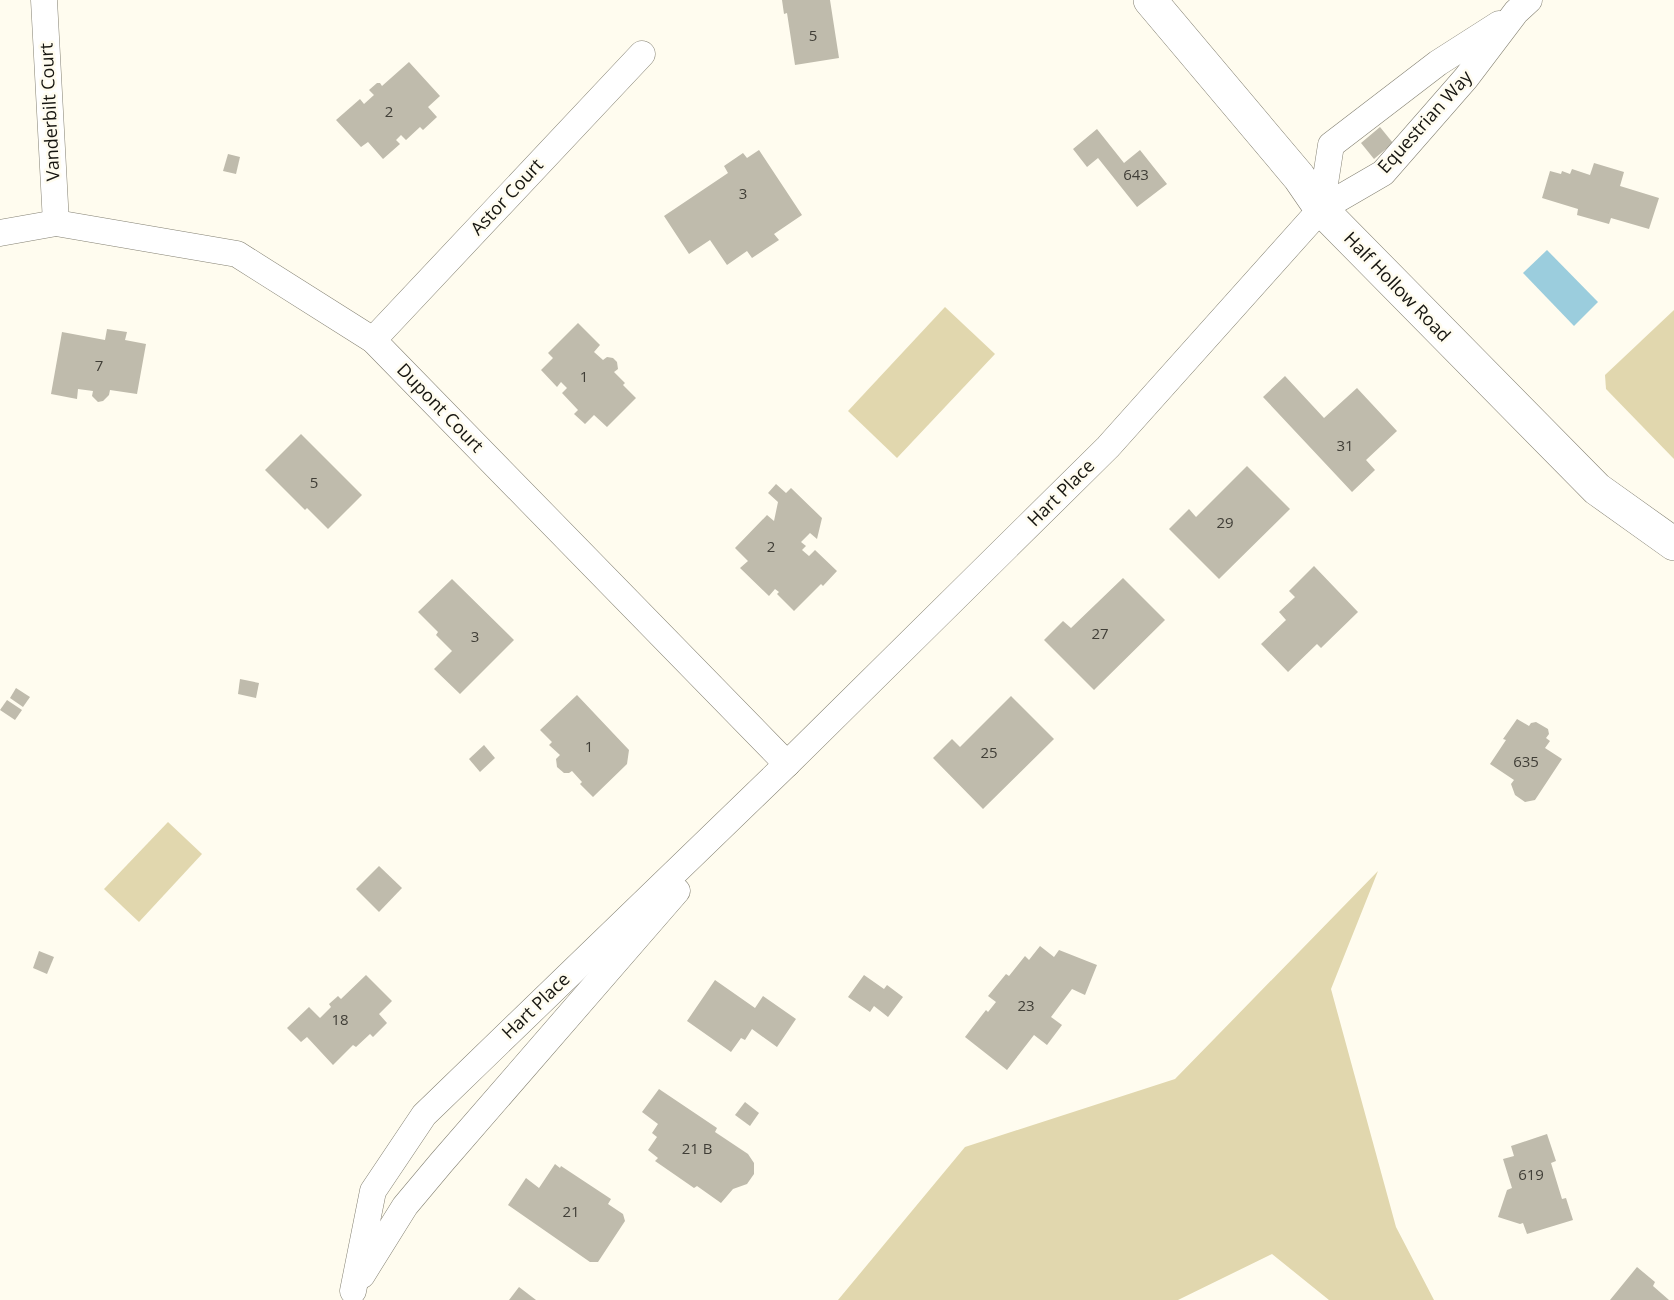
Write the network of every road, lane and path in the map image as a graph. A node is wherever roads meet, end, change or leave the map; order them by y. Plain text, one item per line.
1 (44, 0) edge
2 (1150, 0) edge
3 (1522, 6) edge
4 (642, 54) dead end
5 (1321, 209) junction
6 (56, 224) junction
7 (0, 233) edge
8 (372, 340) junction
9 (1674, 544) edge
10 (787, 764) junction
11 (351, 1295) edge

1 - 6 street, Vanderbilt Court
2 - 5 street, Half Hollow Road
3 - 5 street, Equestrian Way
3 - 5 street, Equestrian Way
4 - 8 street, Astor Court
5 - 9 street, Half Hollow Road
5 - 10 street, Hart Place
6 - 7 street, Dupont Court
6 - 8 street, Dupont Court
8 - 10 street, Dupont Court
10 - 11 street, Hart Place
10 - 11 street, Hart Place

